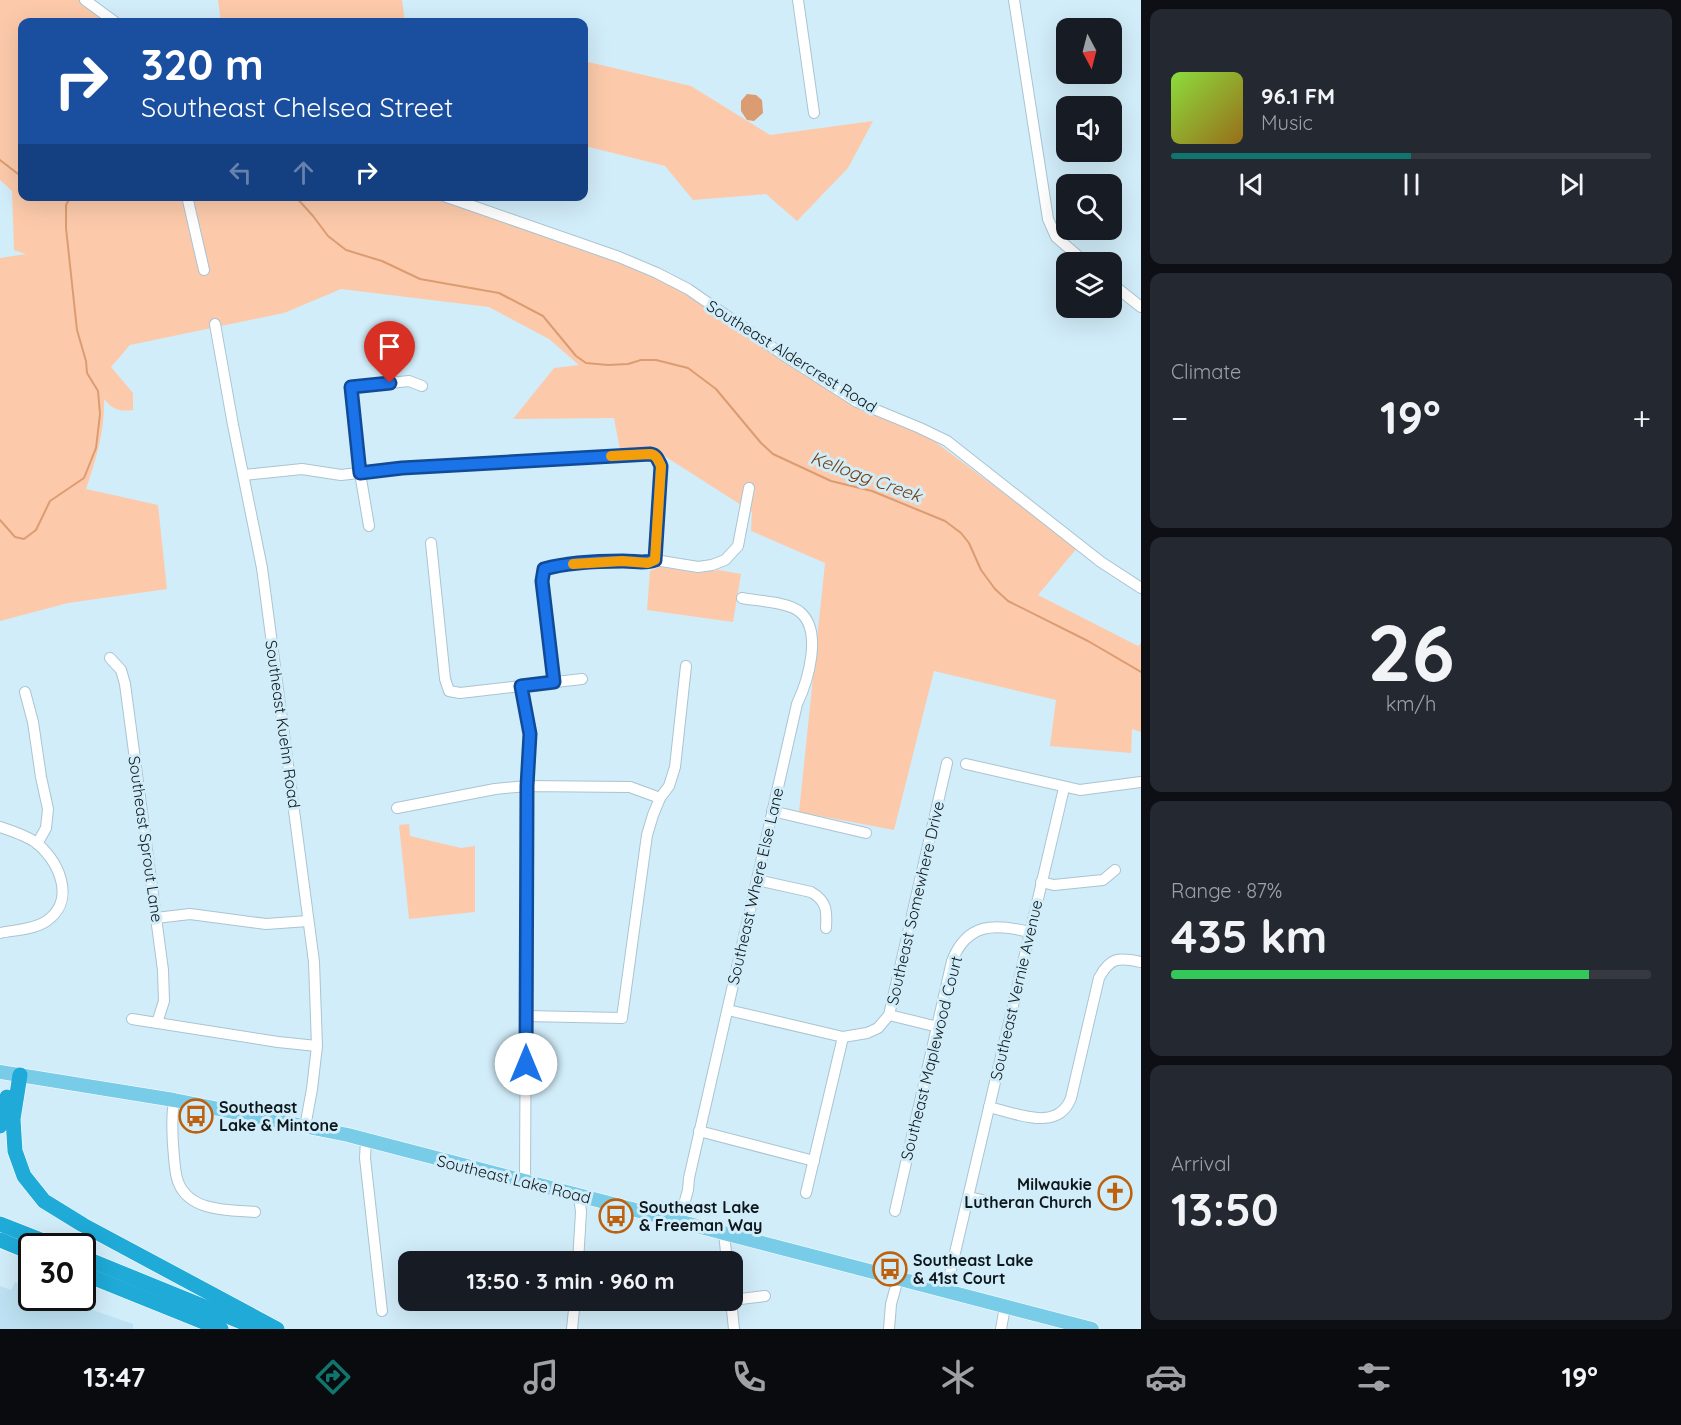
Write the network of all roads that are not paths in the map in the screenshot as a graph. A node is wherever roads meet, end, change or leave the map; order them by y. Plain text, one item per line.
1 (85, 0) edge
2 (798, 0) edge
3 (1014, 0) edge
4 (110, 18) edge
5 (814, 112) dead end
6 (188, 201) edge
7 (458, 201) edge
8 (1073, 252) edge
9 (204, 270) dead end
10 (1122, 292) edge
11 (1141, 307) edge
12 (215, 324) dead end
13 (422, 386) dead end
14 (360, 473) junction
15 (244, 475) junction
16 (749, 489) dead end
17 (369, 526) dead end
18 (431, 543) dead end
19 (655, 560) junction
20 (1141, 588) edge
21 (742, 598) dead end
22 (110, 658) dead end
23 (686, 666) dead end
24 (582, 679) dead end
25 (554, 682) junction
26 (521, 686) junction
27 (25, 692) dead end
28 (947, 763) dead end
29 (966, 764) dead end
30 (1141, 782) edge
31 (527, 786) junction
32 (1064, 788) junction
33 (660, 798) junction
34 (397, 808) dead end
35 (772, 811) junction
36 (0, 827) edge
37 (866, 833) dead end
38 (37, 844) junction
39 (1115, 870) dead end
40 (757, 880) junction
41 (1041, 882) junction
42 (156, 918) junction
43 (308, 921) junction
44 (826, 928) dead end
45 (1029, 932) junction
46 (0, 933) edge
47 (1141, 962) edge
48 (728, 1010) junction
49 (889, 1015) junction
50 (526, 1016) junction
51 (132, 1019) dead end
52 (157, 1023) junction
53 (938, 1027) junction
54 (843, 1037) junction
55 (317, 1046) junction
56 (10, 1074) edge
57 (174, 1100) junction
58 (989, 1107) junction
59 (0, 1126) edge
60 (305, 1127) junction
61 (699, 1131) junction
62 (366, 1140) junction
63 (814, 1161) junction
64 (525, 1181) junction
65 (806, 1193) dead end
66 (579, 1195) junction
67 (969, 1197) junction
68 (999, 1204) dead end
69 (895, 1211) dead end
70 (255, 1212) dead end
71 (679, 1222) junction
72 (0, 1224) edge
73 (23, 1233) edge
74 (724, 1233) junction
75 (0, 1240) edge
76 (18, 1247) edge
77 (579, 1251) edge
78 (726, 1251) edge
79 (96, 1263) edge
80 (96, 1279) edge
81 (897, 1279) junction
82 (946, 1291) junction
83 (765, 1296) dead end
84 (743, 1299) edge
85 (1005, 1306) junction
86 (382, 1311) dead end
87 (574, 1311) edge
88 (732, 1311) edge
89 (221, 1329) edge
90 (259, 1329) edge
91 (277, 1329) edge
92 (572, 1329) edge
93 (734, 1329) edge
94 (889, 1329) edge
95 (1001, 1329) edge
96 (1092, 1329) edge

1 - 4 street
2 - 5 street
3 - 8 street
6 - 9 street
7 - 20 street, Southeast Aldercrest Road
10 - 11 street
12 - 15 street, Southeast Kuehn Road
13 - 14 street
14 - 15 street
14 - 17 street
14 - 19 street
15 - 43 street, Southeast Kuehn Road
16 - 19 street
18 - 26 street
19 - 25 street
21 - 35 street, Southeast Where Else Lane
22 - 42 street, Southeast Sprout Lane
23 - 33 street
24 - 25 street
25 - 26 street
26 - 31 street
27 - 38 street
28 - 49 street, Southeast Somewhere Drive
29 - 32 street
30 - 32 street
31 - 33 street
31 - 34 street
31 - 50 street
32 - 41 street, Southeast Vernie Avenue
33 - 50 street
35 - 37 street
35 - 40 street, Southeast Where Else Lane
36 - 38 street
38 - 46 street
39 - 41 street
40 - 44 street
40 - 48 street, Southeast Where Else Lane
41 - 45 street, Southeast Vernie Avenue
42 - 43 street
42 - 52 street, Southeast Sprout Lane
43 - 55 street, Southeast Kuehn Road
45 - 53 street, Southeast Maplewood Court
45 - 58 street, Southeast Vernie Avenue
47 - 58 street
48 - 54 street, Southeast Somewhere Drive
48 - 61 street, Southeast Where Else Lane
49 - 53 street
49 - 54 street, Southeast Somewhere Drive
50 - 64 street
51 - 52 street
52 - 55 street
53 - 69 street, Southeast Maplewood Court
54 - 63 street
55 - 60 street, Southeast Kuehn Road
56 - 57 main road, Southeast Lake Road
56 - 59 highway
56 - 91 highway
57 - 60 main road, Southeast Lake Road
57 - 70 street
58 - 67 street, Southeast Vernie Avenue
60 - 62 main road, Southeast Lake Road
61 - 63 street
61 - 71 street, Southeast Where Else Lane
62 - 64 main road, Southeast Lake Road
62 - 86 street
63 - 65 street
64 - 66 main road, Southeast Lake Road
66 - 71 main road, Southeast Lake Road
66 - 77 street
67 - 68 street
67 - 82 street, Southeast Vernie Avenue
71 - 74 main road, Southeast Lake Road
72 - 73 highway
74 - 78 street
74 - 81 main road, Southeast Lake Road
75 - 76 highway
79 - 90 highway
80 - 89 highway
81 - 82 main road, Southeast Lake Road
81 - 94 street
82 - 85 main road, Southeast Lake Road
83 - 84 street
85 - 95 street
85 - 96 main road, Southeast Lake Road
87 - 92 street
88 - 93 street

